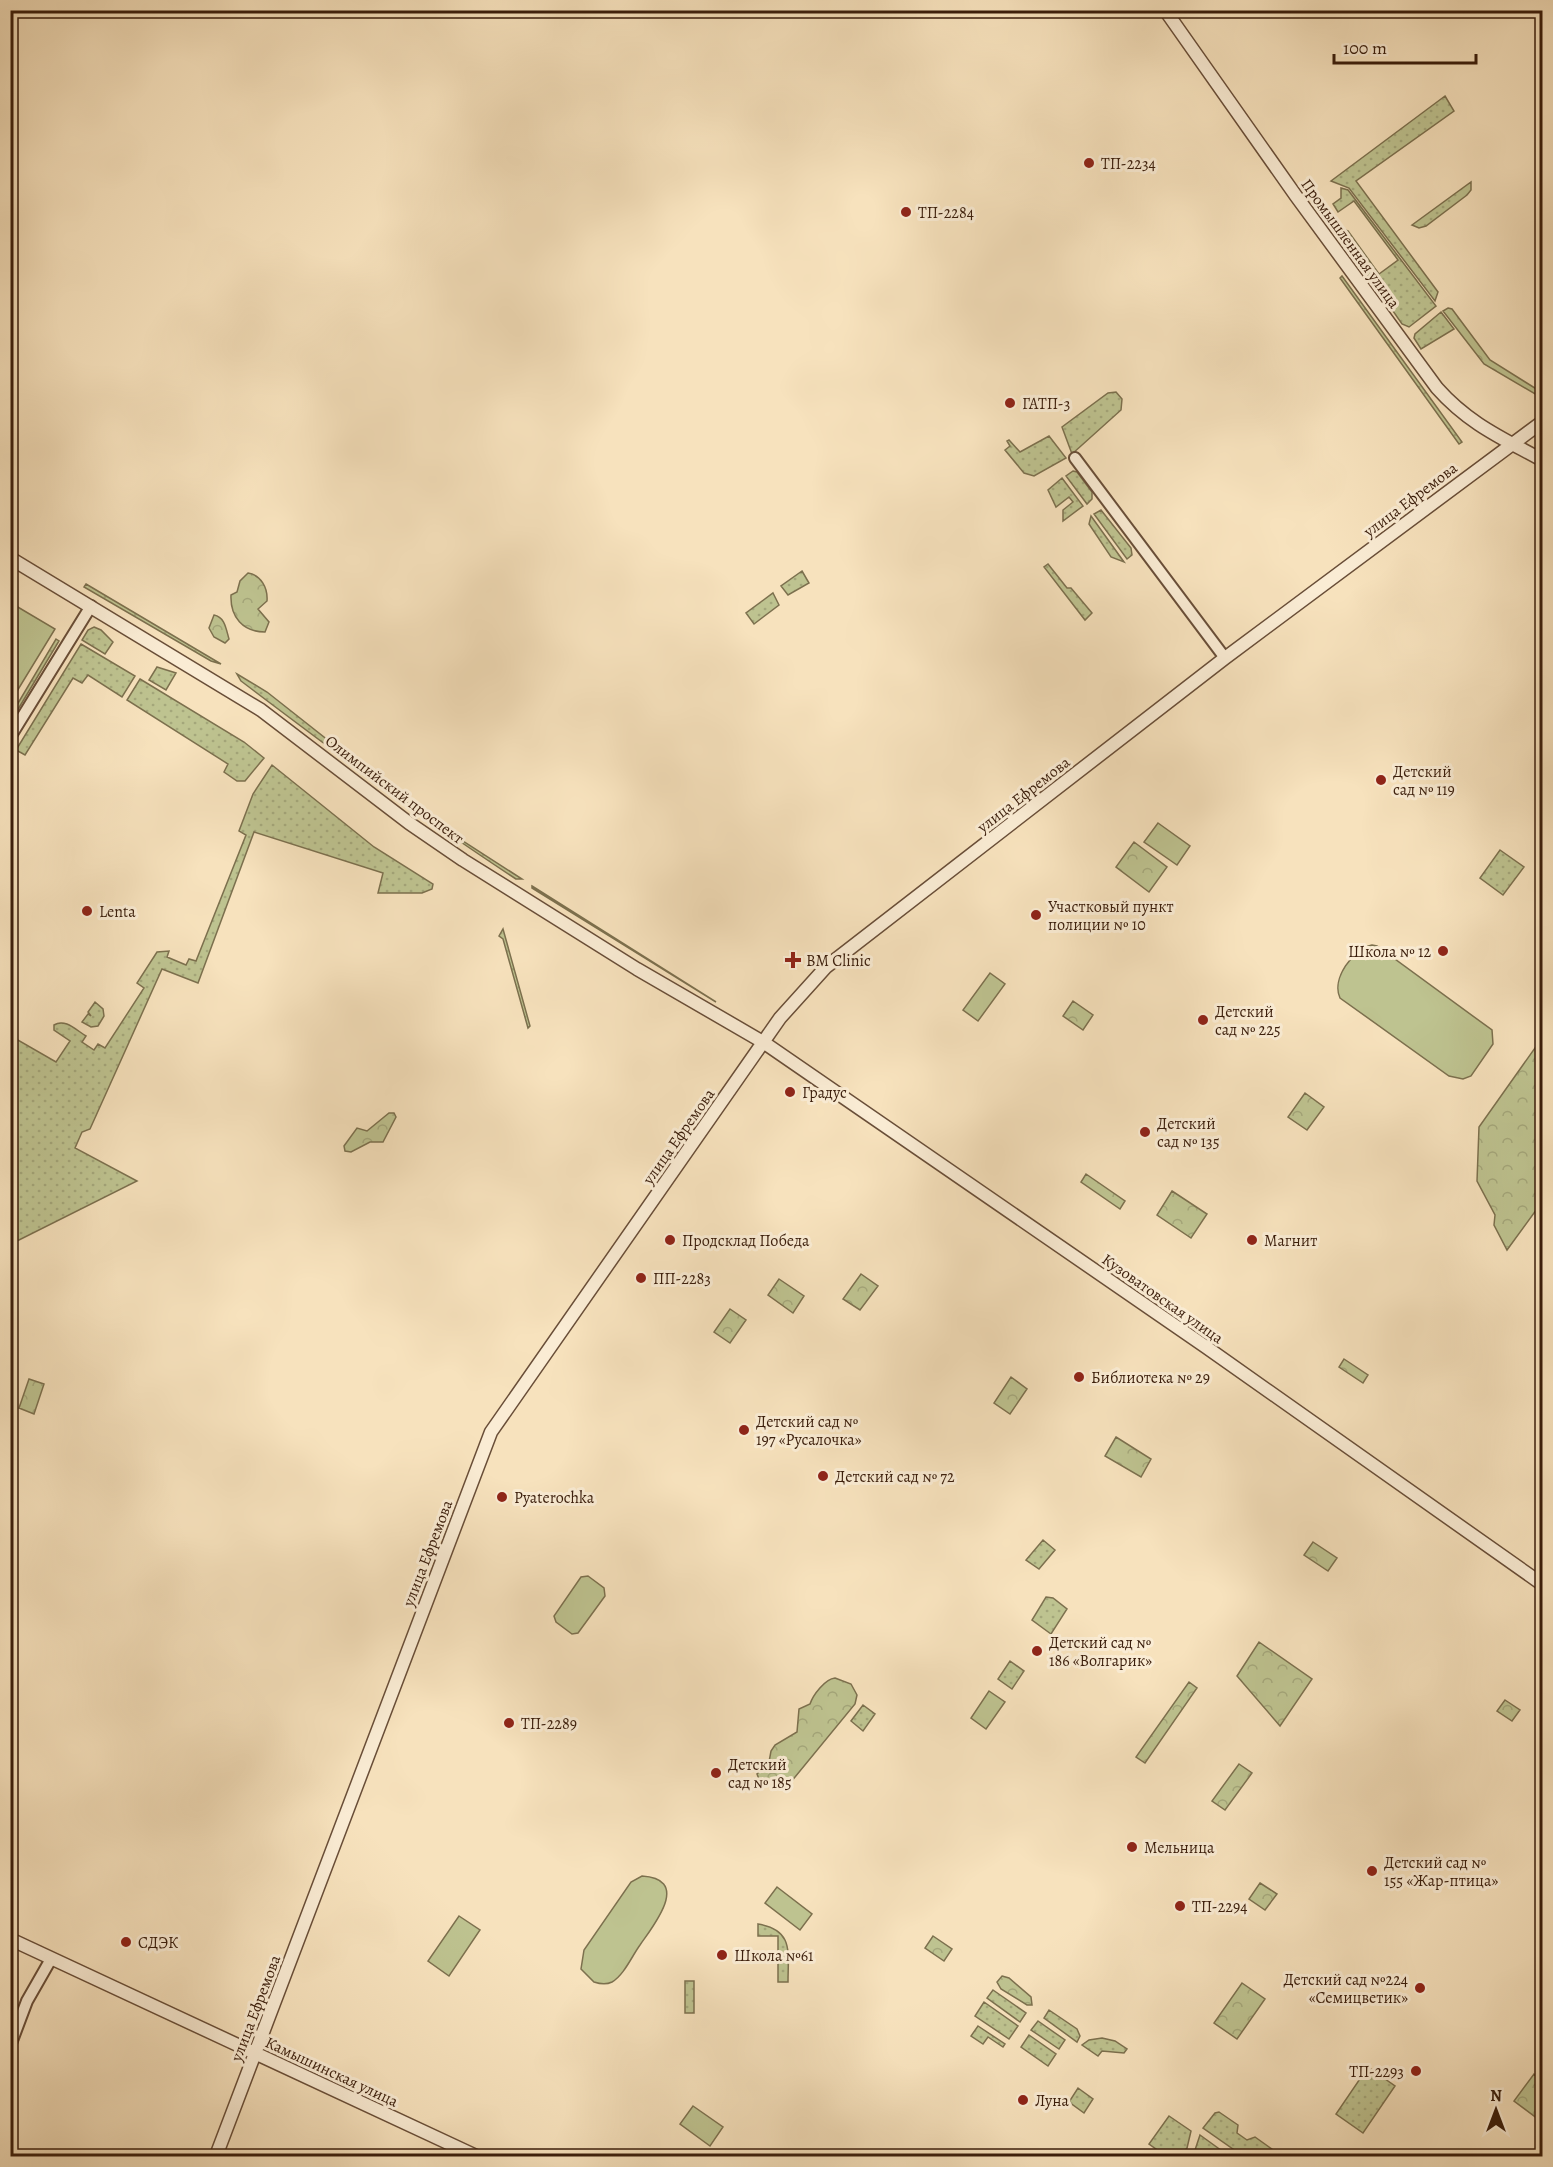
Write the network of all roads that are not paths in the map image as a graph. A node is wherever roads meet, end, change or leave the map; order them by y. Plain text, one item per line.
1 (1165, 10) edge
2 (1542, 422) edge
3 (1512, 444) junction
4 (1075, 458) dead end
5 (1542, 460) edge
6 (10, 558) edge
7 (91, 606) junction
8 (1225, 658) junction
9 (10, 737) edge
10 (763, 1042) junction
11 (1542, 1584) edge
12 (10, 1939) edge
13 (51, 1959) junction
14 (10, 2046) edge
15 (255, 2054) junction
16 (216, 2157) edge
17 (476, 2157) edge

1 - 3 street, Промышленная улица
2 - 3 street, улица Ефремова
3 - 5 street, Промышленная улица
3 - 8 street, улица Ефремова
4 - 8 street
6 - 7 street, Олимпийский проспект
7 - 9 street
7 - 10 street, Олимпийский проспект
8 - 10 street, улица Ефремова
10 - 11 street, Кузоватовская улица
10 - 15 street, улица Ефремова
12 - 13 street, Камышинская улица
13 - 14 street
13 - 15 street, Камышинская улица
15 - 16 street, улица Ефремова
15 - 17 street, Камышинская улица

